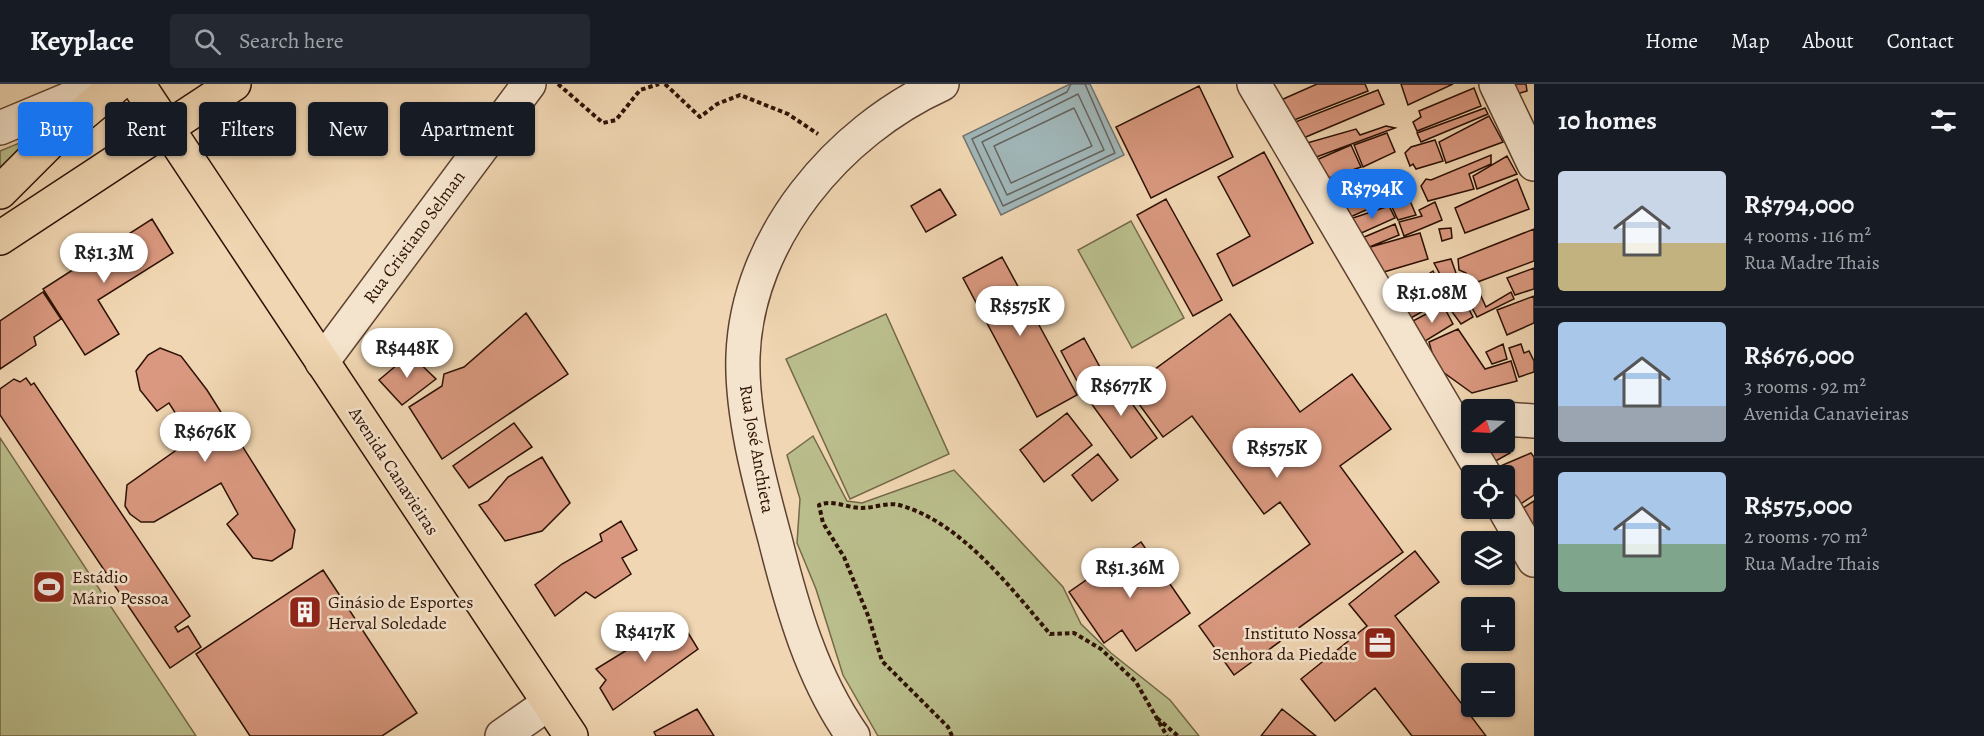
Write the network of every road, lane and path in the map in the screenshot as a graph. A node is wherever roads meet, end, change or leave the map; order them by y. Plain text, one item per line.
1 (105, 84) edge
2 (118, 84) edge
3 (138, 84) edge
4 (234, 84) edge
5 (529, 84) edge
6 (558, 84) edge
7 (659, 84) edge
8 (665, 84) edge
9 (942, 84) edge
10 (1254, 84) edge
11 (1496, 84) edge
12 (150, 102) edge
13 (187, 117) edge
14 (0, 128) edge
15 (841, 155) junction
16 (128, 156) edge
17 (185, 156) edge
18 (1534, 164) edge
19 (0, 192) edge
20 (0, 238) edge
21 (322, 362) junction
22 (1460, 415) edge
23 (1515, 420) edge
24 (1534, 421) edge
25 (1480, 465) edge
26 (1510, 519) edge
27 (1534, 560) edge
28 (549, 703) junction
29 (1155, 716) junction
30 (502, 736) edge
31 (571, 736) edge
32 (853, 736) edge
33 (951, 736) edge
34 (1167, 736) edge
35 (1178, 736) edge

1 - 14 street
2 - 19 main road
3 - 12 main road, Avenida Canavieiras
4 - 13 main road
5 - 21 street, Rua Cristiano Selman
6 - 7 path
8 - 15 path
9 - 15 street, Rua José Anchieta
10 - 22 street
11 - 18 street
15 - 32 street, Rua José Anchieta
16 - 20 main road
17 - 21 main road, Avenida Canavieiras
21 - 28 main road, Avenida Canavieiras
22 - 25 street
23 - 24 street
26 - 27 street
28 - 30 street
28 - 31 main road, Avenida Canavieiras
29 - 33 path
29 - 34 path
29 - 35 path

